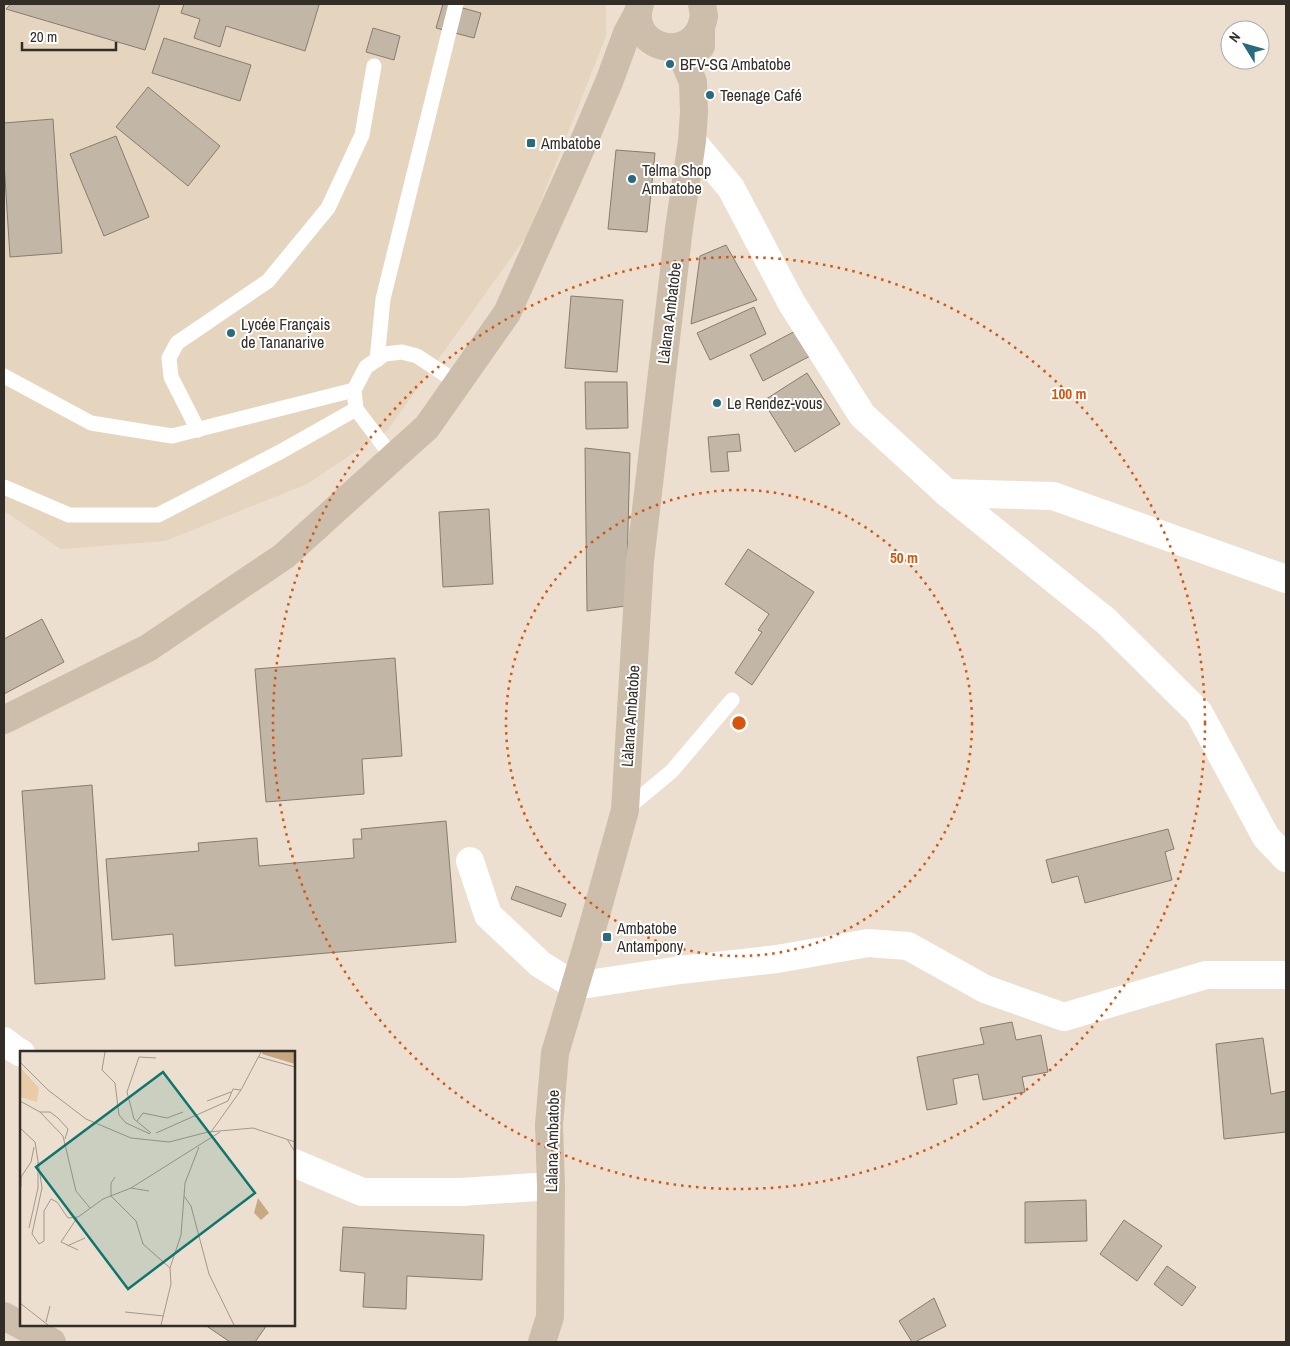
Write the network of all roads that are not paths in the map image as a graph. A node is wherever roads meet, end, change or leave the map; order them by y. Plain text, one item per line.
1 (456, 4) edge
2 (639, 8) edge
3 (702, 10) edge
4 (668, 47) junction
5 (374, 66) dead end
6 (609, 82) junction
7 (693, 82) junction
8 (692, 141) junction
9 (377, 360) junction
10 (4, 376) edge
11 (458, 383) junction
12 (354, 390) junction
13 (356, 409) junction
14 (198, 430) junction
15 (392, 458) junction
16 (4, 487) edge
17 (947, 493) junction
18 (1286, 579) edge
19 (732, 700) dead end
20 (4, 720) edge
21 (625, 810) junction
22 (1286, 858) edge
23 (470, 861) dead end
24 (1286, 975) edge
25 (575, 986) junction
26 (4, 1041) edge
27 (20, 1052) edge
28 (295, 1163) edge
29 (551, 1186) junction
30 (4, 1316) edge
31 (20, 1325) edge
32 (22, 1326) edge
33 (550, 1334) edge
34 (52, 1342) edge

1 - 9 lane
2 - 4 street, Làlana Ambatobe
2 - 6 street
3 - 4 street, Làlana Ambatobe
3 - 7 street, Làlana Ambatobe
4 - 6 street
4 - 7 street, Làlana Ambatobe
5 - 14 lane
6 - 11 street
7 - 8 street, Làlana Ambatobe
8 - 17 street
8 - 21 street, Làlana Ambatobe
9 - 11 lane
9 - 12 lane
10 - 14 lane
11 - 15 street
12 - 13 lane
12 - 14 lane
13 - 15 lane
13 - 16 lane
15 - 20 street
17 - 18 street
17 - 22 street
19 - 21 lane
21 - 25 street, Làlana Ambatobe
23 - 25 street
24 - 25 street
25 - 29 street, Làlana Ambatobe
26 - 27 street
28 - 29 street
29 - 33 street, Làlana Ambatobe
30 - 31 street
32 - 34 street

